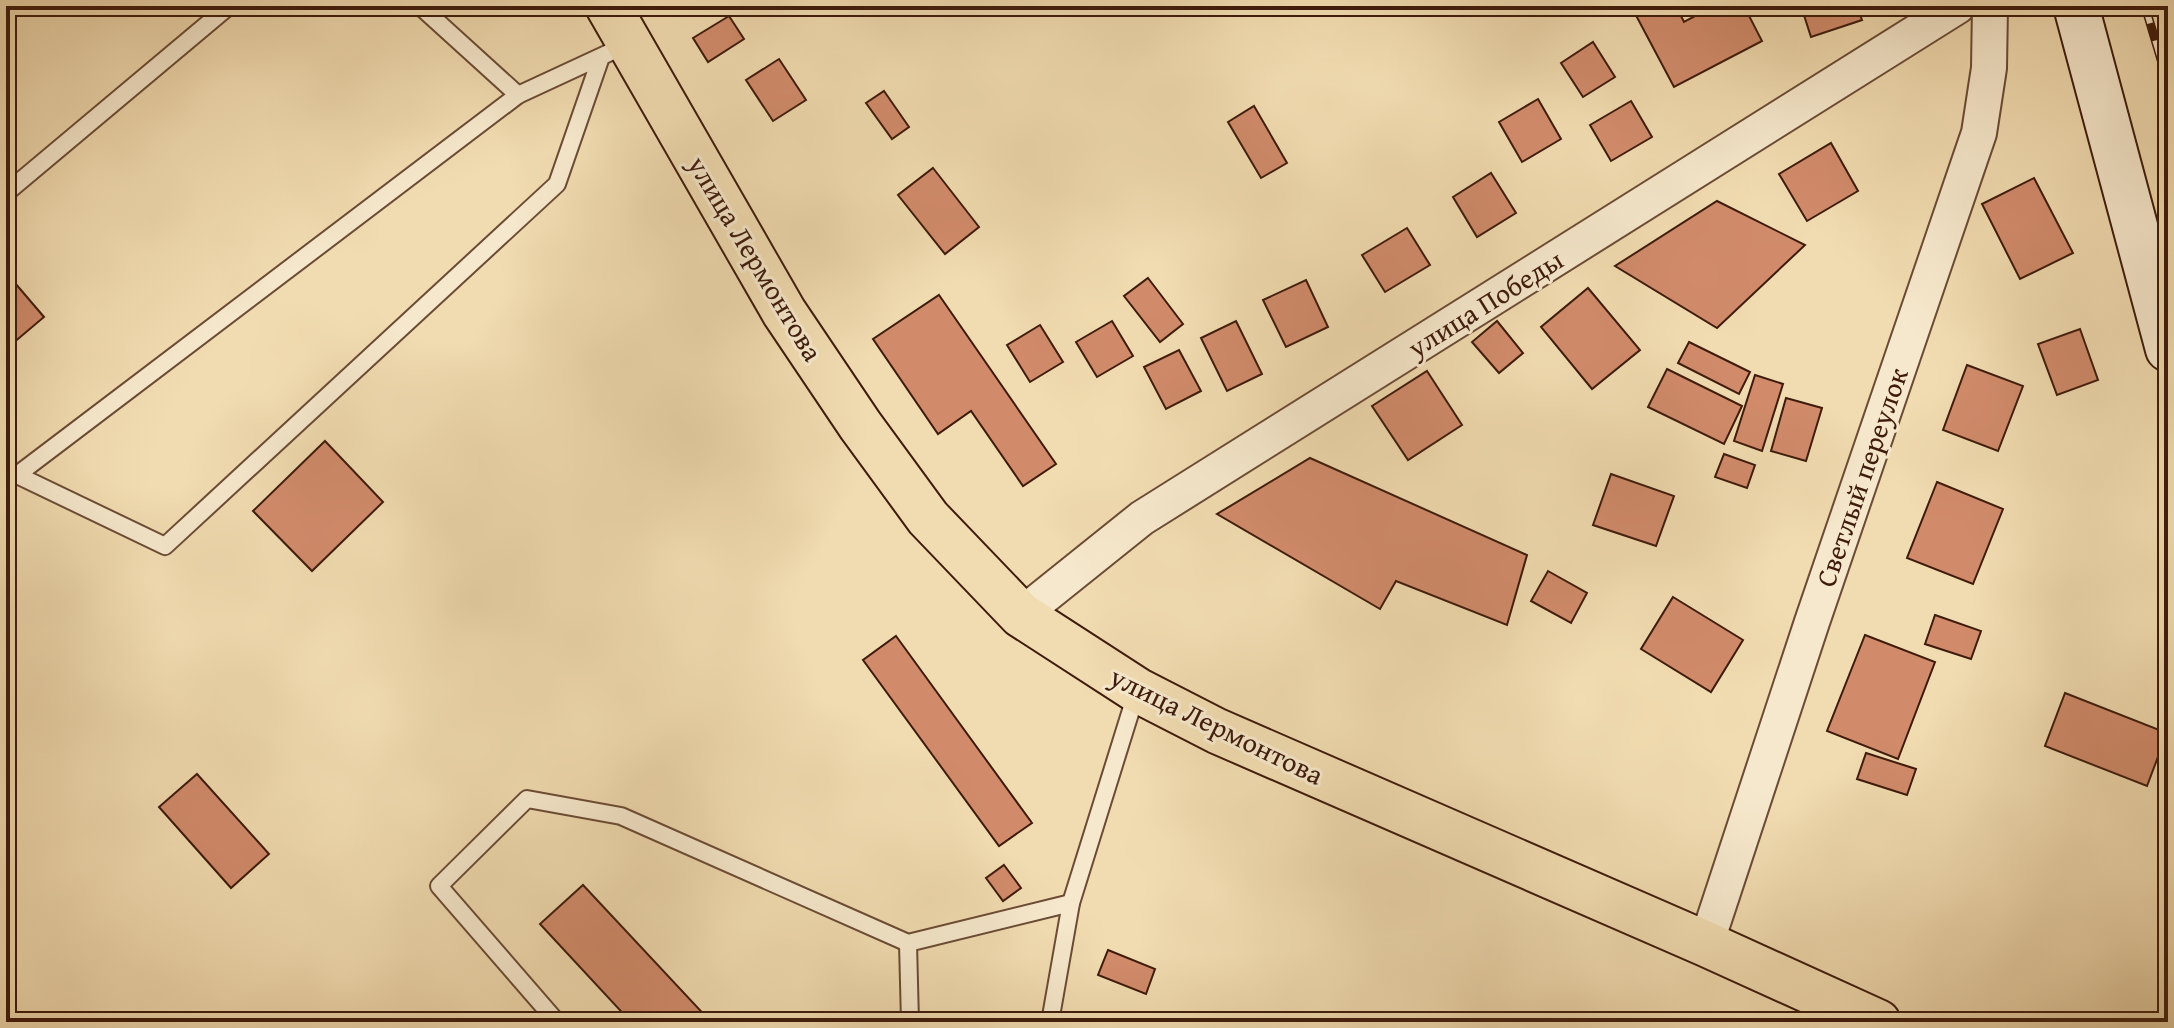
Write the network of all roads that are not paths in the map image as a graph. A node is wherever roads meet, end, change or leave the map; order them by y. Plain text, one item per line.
1 (229, 6) edge
2 (420, 6) edge
3 (608, 6) edge
4 (1958, 6) edge
5 (1990, 6) edge
6 (2076, 6) edge
7 (615, 50) junction
8 (518, 95) junction
9 (6, 193) edge
10 (2168, 349) edge
11 (1021, 615) junction
12 (1137, 690) junction
13 (1071, 903) junction
14 (908, 943) junction
15 (1706, 944) junction
16 (557, 1022) edge
17 (910, 1022) edge
18 (1050, 1022) edge
19 (1878, 1022) edge

1 - 9 lane
2 - 8 lane
3 - 7 main road, улица Лермонтова
4 - 11 street, улица Победы
5 - 15 street, Светлый переулок
6 - 10 main road
7 - 8 lane
7 - 8 lane
7 - 11 main road, улица Лермонтова
11 - 12 main road, улица Лермонтова
12 - 13 lane
12 - 15 main road, улица Лермонтова
13 - 14 lane
13 - 18 lane
14 - 16 lane
14 - 17 lane
15 - 19 main road, улица Лермонтова

